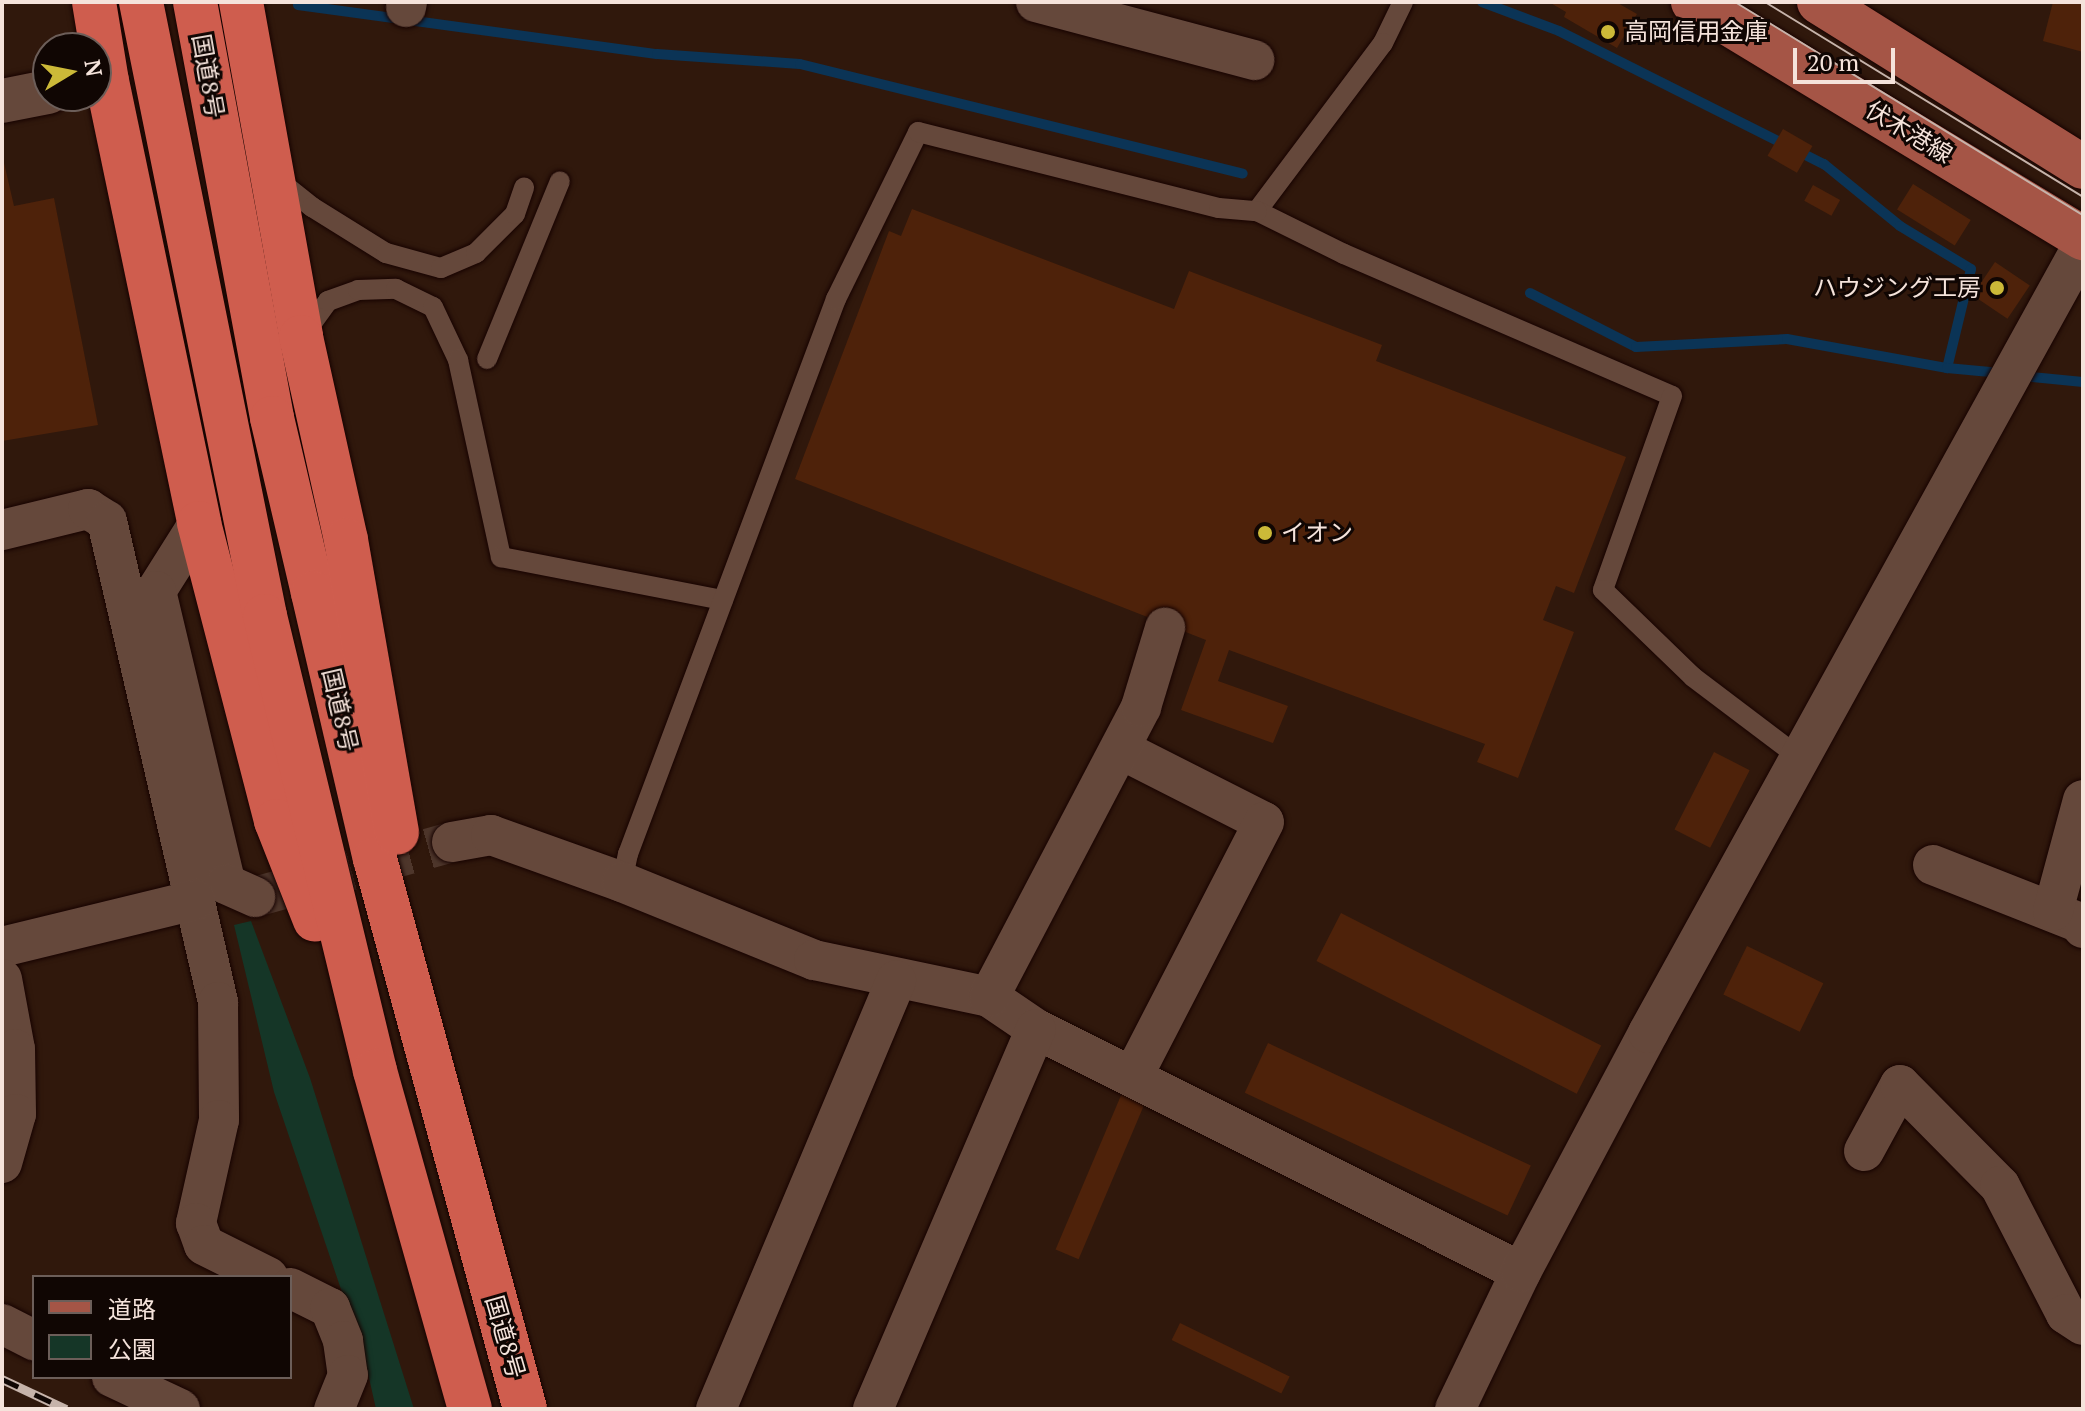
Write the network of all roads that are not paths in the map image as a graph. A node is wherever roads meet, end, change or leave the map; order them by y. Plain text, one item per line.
1 (94, 2) edge
2 (141, 2) edge
3 (195, 2) edge
4 (241, 2) edge
5 (1036, 2) edge
6 (1403, 2) edge
7 (1693, 2) edge
8 (1819, 2) edge
9 (97, 32) edge
10 (1254, 60) dead end
11 (32, 95) edge
12 (2, 101) edge
13 (108, 112) edge
14 (2083, 167) edge
15 (271, 174) junction
16 (560, 181) dead end
17 (524, 188) dead end
18 (1257, 211) junction
19 (2083, 238) edge
20 (2083, 245) edge
21 (301, 337) junction
22 (487, 359) dead end
23 (199, 523) junction
24 (2, 530) edge
25 (723, 600) junction
26 (1165, 628) dead end
27 (1120, 749) junction
28 (1800, 758) junction
29 (2083, 800) edge
30 (452, 842) tunnel mouth
31 (1933, 865) dead end
32 (622, 882) junction
33 (255, 897) dead end
34 (195, 900) junction
35 (2068, 920) edge
36 (2, 947) edge
37 (2, 979) edge
38 (896, 980) junction
39 (989, 997) junction
40 (1036, 1029) junction
41 (375, 1071) junction
42 (1133, 1076) junction
43 (1864, 1151) dead end
44 (455, 1154) junction
45 (2, 1163) edge
46 (1521, 1272) junction
47 (264, 1275) edge
48 (292, 1289) edge
49 (2, 1324) edge
50 (2083, 1325) edge
51 (32, 1339) edge
52 (116, 1379) edge
53 (180, 1409) edge
54 (334, 1409) edge
55 (470, 1409) edge
56 (525, 1409) edge
57 (716, 1409) edge
58 (873, 1409) edge
59 (1455, 1409) edge

1 - 9 highway
2 - 41 highway
3 - 44 highway, 国道8号
4 - 15 highway
5 - 10 street
6 - 18 lane
7 - 19 main road, 伏木港線
8 - 14 main road
11 - 12 street
13 - 23 highway
15 - 17 lane
15 - 21 highway
16 - 22 lane
18 - 25 lane
18 - 28 lane
20 - 28 street
21 - 25 lane
21 - 44 highway
23 - 33 street
23 - 41 highway
24 - 34 street
25 - 32 lane
26 - 27 street
27 - 39 street
27 - 42 street
28 - 46 street
29 - 35 street
30 - 32 street
31 - 35 street
32 - 38 street
34 - 36 street
34 - 47 street
37 - 45 street
38 - 39 street
38 - 57 street
39 - 40 street
40 - 42 street
40 - 58 street
41 - 55 highway
42 - 46 street
43 - 50 street
44 - 56 highway, 国道8号
46 - 59 street
48 - 54 street
49 - 51 street
52 - 53 street

